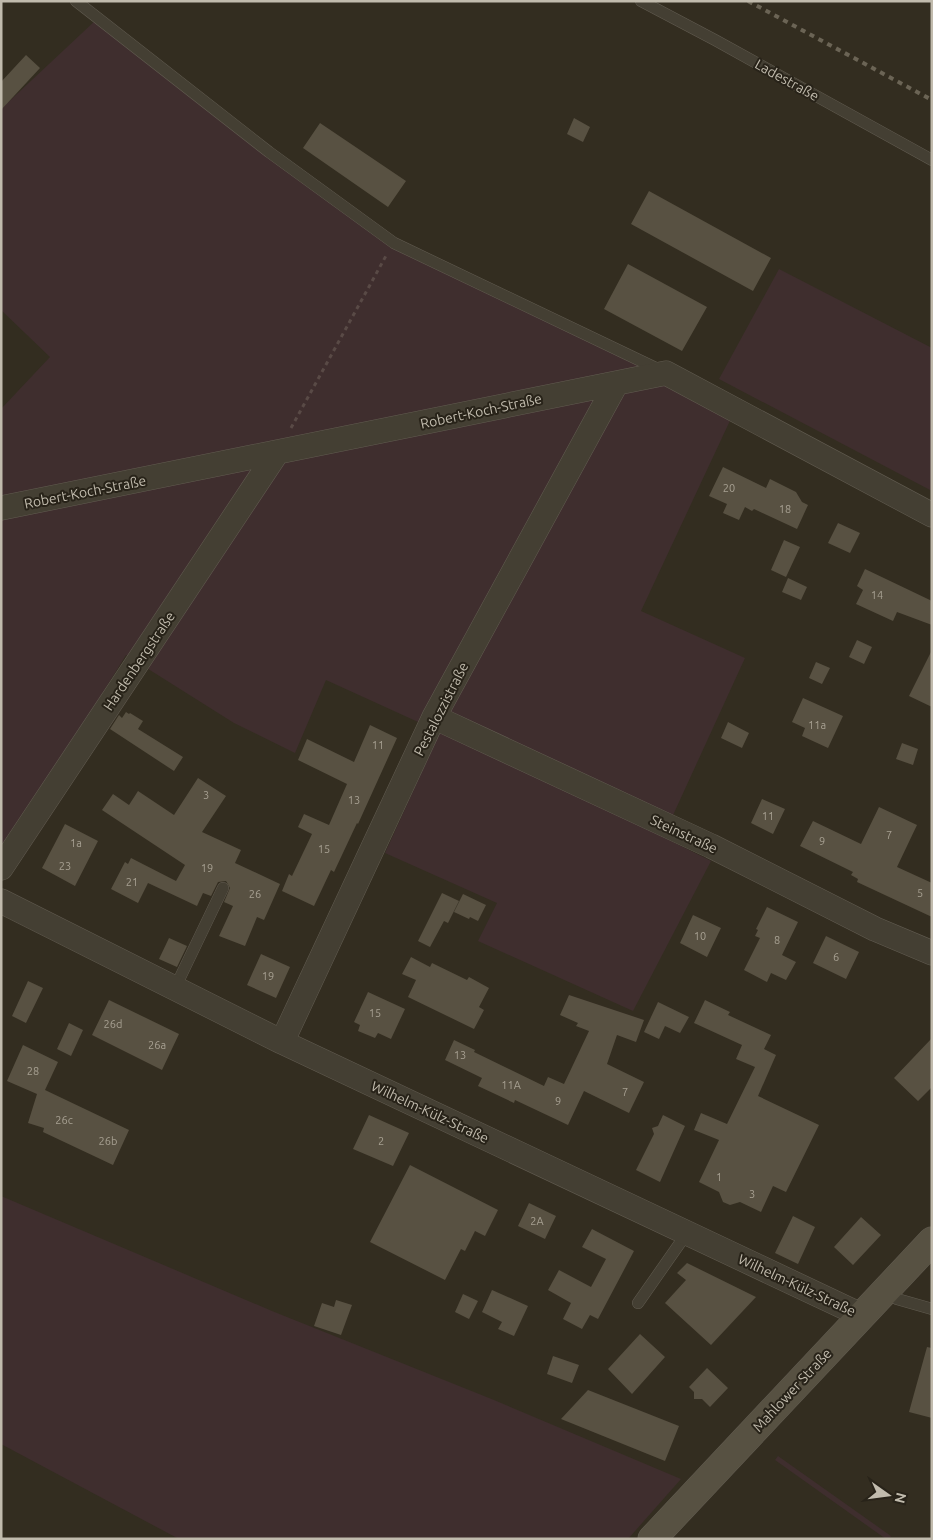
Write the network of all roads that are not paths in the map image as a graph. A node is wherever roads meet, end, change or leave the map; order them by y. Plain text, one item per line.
1 (76, 1) edge
2 (640, 1) edge
3 (932, 160) edge
4 (666, 373) junction
5 (616, 384) junction
6 (276, 454) junction
7 (1, 508) edge
8 (932, 515) edge
9 (434, 717) junction
10 (1, 868) edge
11 (223, 888) dead end
12 (1, 901) edge
13 (932, 953) edge
14 (175, 988) junction
15 (282, 1042) junction
16 (687, 1233) junction
17 (932, 1241) edge
18 (885, 1291) junction
19 (638, 1302) dead end
20 (932, 1309) edge
21 (863, 1316) junction
22 (652, 1539) edge

1 - 4 lane
2 - 3 lane, Ladestraße
4 - 5 street, Robert-Koch-Straße
4 - 8 street
5 - 6 street, Robert-Koch-Straße
5 - 9 street, Pestalozzistraße
6 - 7 street, Robert-Koch-Straße
6 - 10 street, Hardenbergstraße
9 - 13 street, Steinstraße
9 - 15 street, Pestalozzistraße
11 - 14 lane
12 - 14 street, Wilhelm-Külz-Straße
14 - 15 street, Wilhelm-Külz-Straße
15 - 16 street, Wilhelm-Külz-Straße
16 - 19 lane
16 - 21 street, Wilhelm-Külz-Straße
17 - 18 main road, Mahlower Straße
18 - 20 lane
18 - 21 main road, Mahlower Straße
21 - 22 main road, Mahlower Straße

